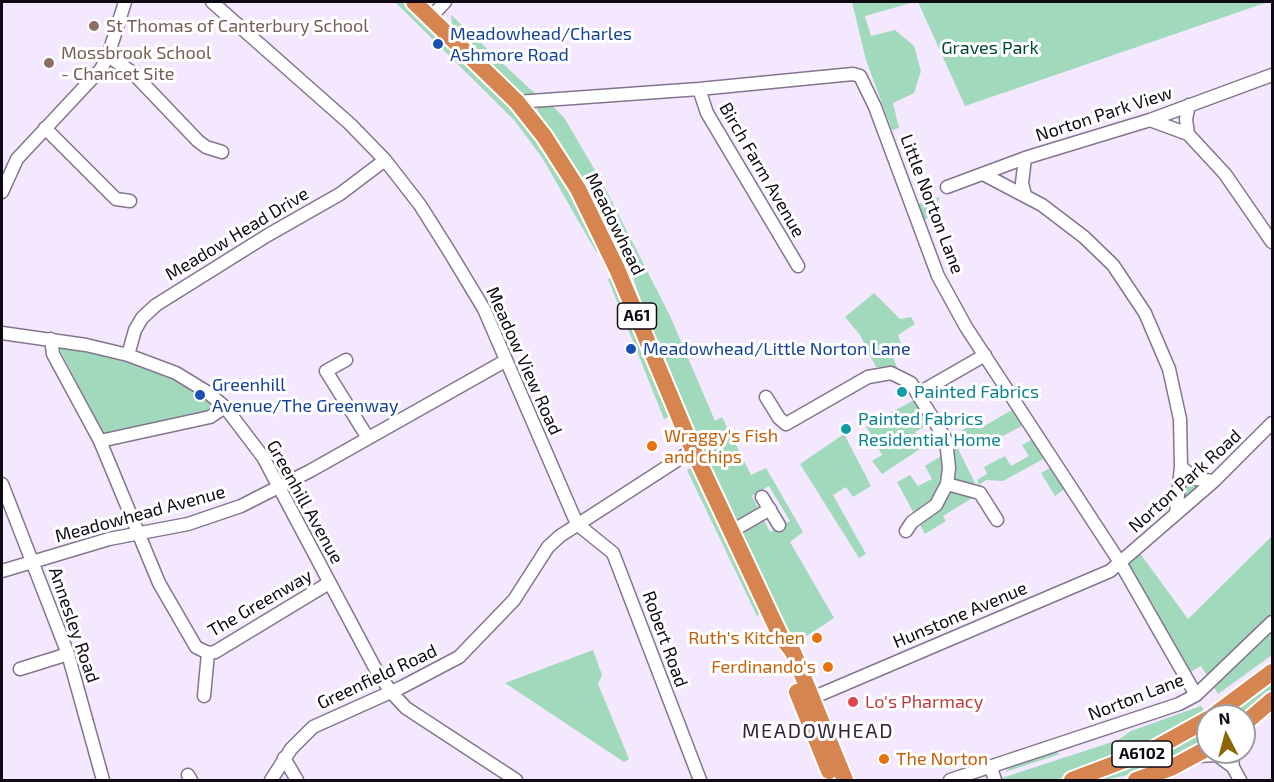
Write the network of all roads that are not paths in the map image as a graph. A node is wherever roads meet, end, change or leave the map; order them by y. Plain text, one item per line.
1 (125, 2) edge
2 (212, 2) edge
3 (414, 2) edge
4 (445, 2) edge
5 (430, 17) junction
6 (108, 56) junction
7 (1272, 75) edge
8 (699, 89) junction
9 (518, 102) junction
10 (1189, 105) junction
11 (1150, 120) junction
12 (45, 128) junction
13 (1188, 134) junction
14 (222, 152) dead end
15 (1025, 158) junction
16 (385, 160) junction
17 (983, 174) junction
18 (4, 179) edge
19 (947, 187) dead end
20 (2, 192) edge
21 (1025, 195) junction
22 (130, 201) dead end
23 (1272, 242) edge
24 (798, 266) dead end
25 (2, 333) edge
26 (51, 339) junction
27 (128, 355) junction
28 (985, 355) junction
29 (346, 360) dead end
30 (505, 361) junction
31 (919, 393) junction
32 (766, 397) dead end
33 (225, 407) junction
34 (1272, 423) edge
35 (368, 438) junction
36 (100, 441) junction
37 (693, 450) junction
38 (1182, 467) junction
39 (1214, 481) junction
40 (2, 484) edge
41 (947, 484) junction
42 (279, 488) junction
43 (762, 497) dead end
44 (770, 509) junction
45 (1176, 514) junction
46 (997, 520) dead end
47 (577, 524) junction
48 (779, 525) dead end
49 (732, 531) junction
50 (906, 531) dead end
51 (137, 533) junction
52 (33, 560) junction
53 (1121, 564) junction
54 (2, 572) edge
55 (329, 583) junction
56 (1272, 622) edge
57 (780, 635) junction
58 (208, 653) junction
59 (68, 654) junction
60 (20, 669) dead end
61 (1272, 672) edge
62 (391, 692) junction
63 (1196, 695) junction
64 (204, 696) dead end
65 (812, 698) junction
66 (1272, 700) edge
67 (1229, 704) edge
68 (1256, 714) edge
69 (1196, 726) edge
70 (1196, 755) edge
71 (284, 758) junction
72 (1229, 764) edge
73 (1233, 764) edge
74 (1233, 767) junction
75 (991, 768) junction
76 (103, 780) edge
77 (271, 780) edge
78 (297, 780) edge
79 (516, 780) edge
80 (700, 780) edge
81 (833, 780) edge
82 (845, 780) edge
83 (950, 780) edge
84 (995, 780) edge
85 (1072, 780) edge
86 (1136, 780) edge
87 (1240, 780) edge

1 - 6 street
2 - 16 street, Meadow View Road
3 - 5 highway, Meadowhead / A61
4 - 5 street
5 - 9 highway, Meadowhead / A61
6 - 12 street
6 - 14 street
7 - 10 street, Norton Park View
8 - 9 street, Little Norton Lane
8 - 24 street, Birch Farm Avenue
8 - 28 street, Little Norton Lane
9 - 37 highway, Meadowhead / A61
10 - 11 street, Norton Park View
10 - 13 street
11 - 13 street
11 - 15 street, Norton Park View
12 - 18 street
12 - 22 street
13 - 23 street
15 - 17 street, Norton Park View
15 - 21 street
16 - 27 street, Meadow Head Drive
16 - 30 street, Meadow View Road
17 - 19 street, Norton Park View
17 - 21 street
18 - 20 street
21 - 38 street
25 - 26 street, Greenhill Avenue
26 - 27 street, Greenhill Avenue
26 - 36 street, The Greenway
27 - 33 street, Greenhill Avenue
28 - 31 street
28 - 53 street, Little Norton Lane
29 - 35 street
30 - 35 street, Meadowhead Avenue
30 - 47 street, Meadow View Road
31 - 32 street
31 - 41 street
33 - 36 street
33 - 42 street, Greenhill Avenue
34 - 39 street, Norton Park Road
35 - 42 street, Meadowhead Avenue
36 - 51 street, The Greenway
37 - 47 street, Greenfield Road
37 - 49 highway, Meadowhead / A61
38 - 39 street
38 - 45 street
39 - 45 street, Norton Park Road
40 - 52 street, Annesley Road
41 - 46 street
41 - 50 street
42 - 51 street, Meadowhead Avenue
42 - 55 street, Greenhill Avenue
43 - 44 street
44 - 48 street
44 - 49 street
45 - 53 street, Norton Park Road
47 - 62 street, Greenfield Road
47 - 80 street, Robert Road
49 - 57 highway, Meadowhead / A61
51 - 52 street, Meadowhead Avenue
51 - 58 street, The Greenway
52 - 54 street, Meadowhead Avenue
52 - 59 street, Annesley Road
53 - 63 street, Little Norton Lane
53 - 65 street, Hunstone Avenue
55 - 58 street, The Greenway
55 - 62 street, Greenhill Avenue
56 - 63 street, Norton Lane
57 - 65 highway, Meadowhead / A61
57 - 81 highway, Meadowhead / A61
58 - 64 street, The Greenway
59 - 60 street
59 - 76 street, Annesley Road
61 - 67 highway
62 - 71 street, Greenfield Road
62 - 79 street, Greenhill Avenue
63 - 75 street, Norton Lane
65 - 82 highway, Meadowhead / A61
66 - 68 highway
69 - 85 highway, A6102
70 - 86 highway, A6102
71 - 77 street, Greenfield Road
71 - 78 street
72 - 74 street
73 - 74 street
74 - 87 street
75 - 83 street, Norton Lane
75 - 84 street

